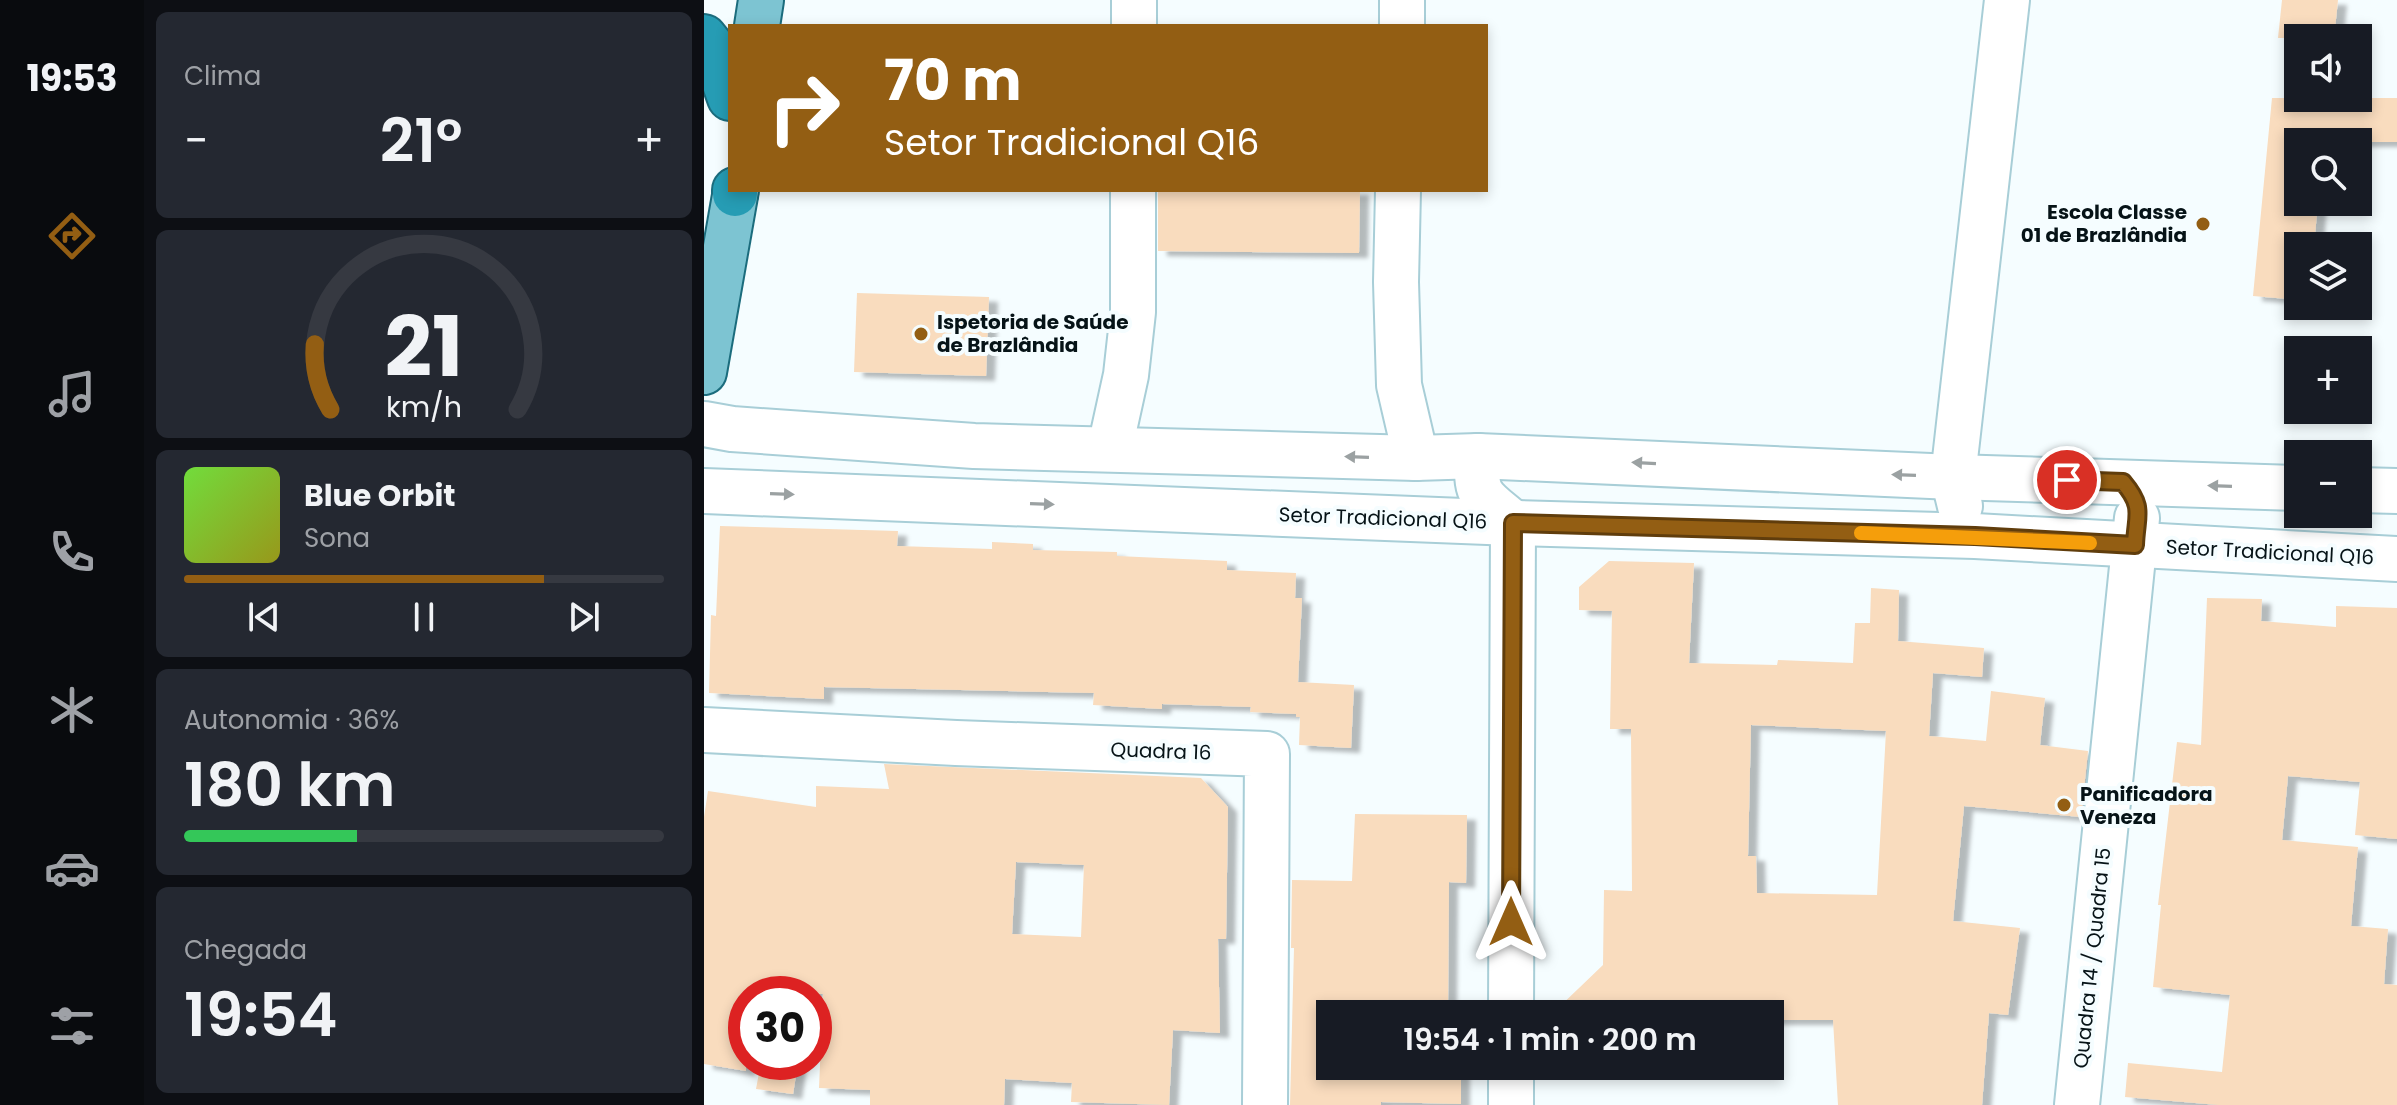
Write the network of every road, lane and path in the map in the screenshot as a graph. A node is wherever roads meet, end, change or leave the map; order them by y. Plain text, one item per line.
1 (761, 0) edge
2 (1134, 0) edge
3 (1402, 0) edge
4 (2007, 0) edge
5 (757, 24) edge
6 (1134, 24) edge
7 (1402, 24) edge
8 (704, 37) edge
9 (728, 92) edge
10 (736, 192) edge
11 (1133, 192) edge
12 (1398, 192) edge
13 (704, 372) edge
14 (704, 424) edge
15 (974, 446) junction
16 (1110, 448) junction
17 (1478, 456) junction
18 (1416, 458) junction
19 (1953, 477) junction
20 (2123, 482) junction
21 (2284, 488) edge
22 (2372, 490) edge
23 (704, 491) edge
24 (2397, 491) edge
25 (971, 501) junction
26 (1513, 523) junction
27 (1975, 536) junction
28 (2135, 545) junction
29 (2397, 559) edge
30 (704, 730) edge
31 (1511, 1000) edge
32 (1511, 1080) edge
33 (1265, 1105) edge
34 (1511, 1105) edge
35 (2077, 1105) edge

1 - 5 main road
2 - 6 street
3 - 7 street
4 - 19 street
8 - 9 highway
10 - 13 main road
11 - 16 street
12 - 18 street
14 - 15 street
15 - 16 street
15 - 25 street
18 -> 16 street
17 - 18 street
19 -> 17 street
17 - 26 street
19 - 20 street
19 - 27 street
21 -> 20 street
20 - 28 street, Quadra 14 / Quadra 15
22 - 24 street
23 -> 25 street, Setor Tradicional Q16
25 -> 26 street, Setor Tradicional Q16
26 - 27 street, Setor Tradicional Q16
26 - 31 street
27 - 28 street, Setor Tradicional Q16
28 - 29 street, Setor Tradicional Q16
28 - 35 street, Quadra 14 / Quadra 15
30 - 33 street, Quadra 16
32 - 34 street

